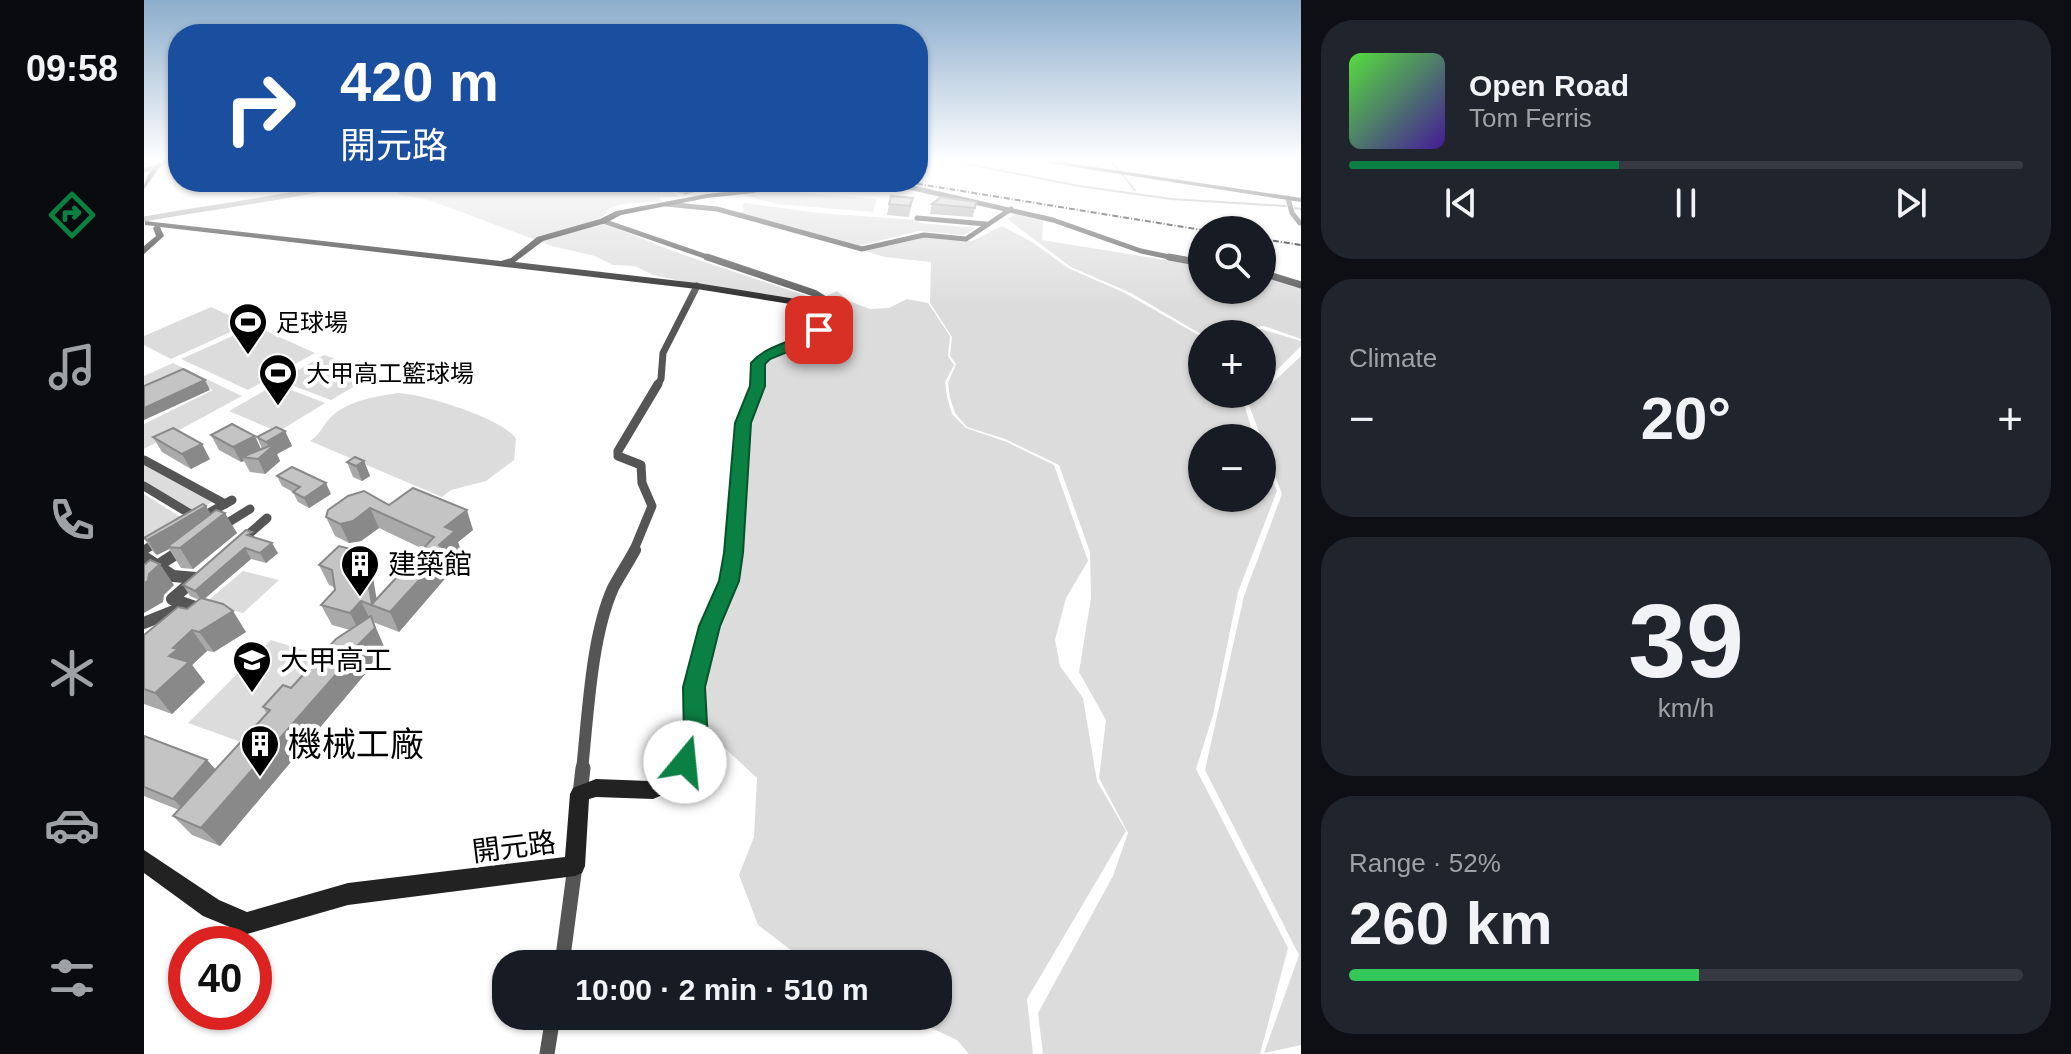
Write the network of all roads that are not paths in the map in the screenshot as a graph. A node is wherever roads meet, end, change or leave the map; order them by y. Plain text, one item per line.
1 (638, 209) edge
2 (718, 209) edge
3 (1011, 209) joint
4 (917, 218) dead end
5 (146, 221) edge
6 (603, 221) junction
7 (986, 224) junction
8 (173, 225) junction
9 (157, 228) junction
10 (144, 251) edge
11 (1188, 260) edge
12 (499, 263) junction
13 (1276, 277) edge
14 (1301, 285) edge
15 (697, 286) junction
16 (827, 307) junction
17 (144, 460) edge
18 (144, 486) edge
19 (250, 509) dead end
20 (267, 518) dead end
21 (198, 519) junction
22 (185, 527) edge
23 (171, 534) edge
24 (210, 534) edge
25 (197, 542) edge
26 (232, 548) edge
27 (144, 550) edge
28 (144, 557) edge
29 (157, 566) junction
30 (208, 568) edge
31 (196, 578) junction
32 (144, 623) edge
33 (580, 794) junction
34 (144, 860) edge
35 (575, 866) junction
36 (564, 950) edge
37 (551, 1030) edge
38 (547, 1054) edge

1 - 6 street
2 - 7 street
3 - 7 street
3 - 11 street
4 - 7 street
5 - 8 street
5 - 9 street
6 - 12 street
6 - 16 street
8 - 9 street
8 - 12 street
9 - 10 street
12 - 15 street
13 - 14 street
15 - 16 street
15 - 33 street
16 - 33 street, 開元路
17 - 21 street
18 - 21 street
19 - 24 street
20 - 26 street
21 - 22 street
23 - 27 street
25 - 29 street
28 - 29 street
29 - 31 street
30 - 31 street
31 - 32 street
33 - 35 street, 開元路
34 - 35 street, 開元路
35 - 36 street
37 - 38 street

